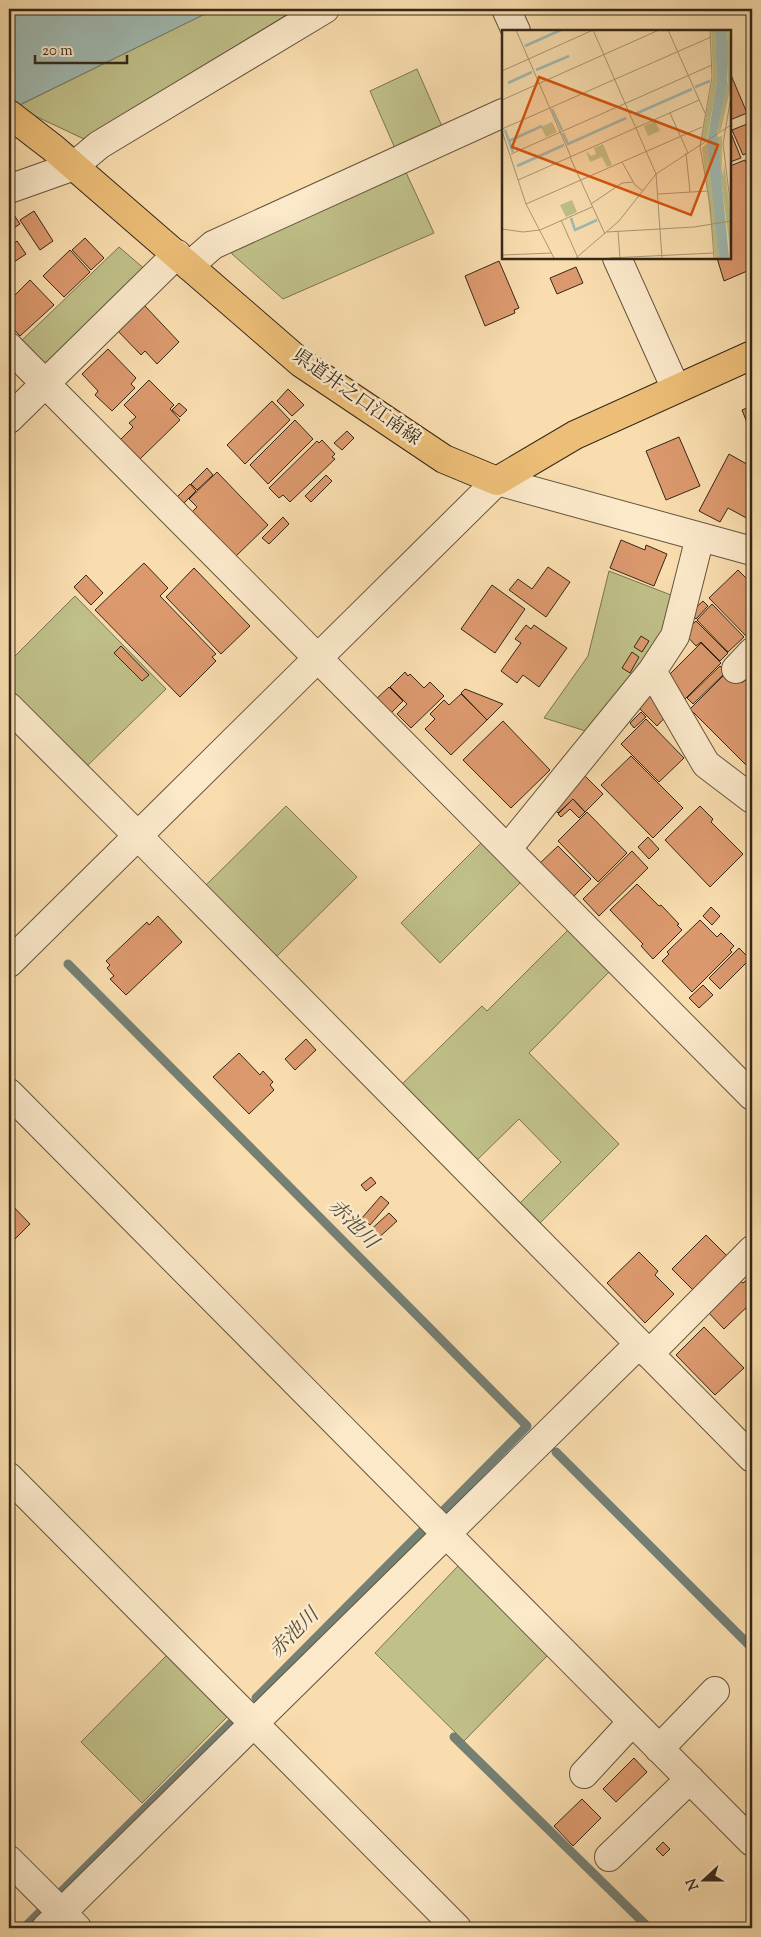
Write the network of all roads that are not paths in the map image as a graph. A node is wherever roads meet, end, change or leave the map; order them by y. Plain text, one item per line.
1 (325, 9) edge
2 (506, 9) edge
3 (516, 30) edge
4 (9, 114) edge
5 (502, 114) edge
6 (74, 166) junction
7 (9, 189) edge
8 (617, 259) edge
9 (183, 260) junction
10 (9, 347) edge
11 (752, 355) edge
12 (45, 383) junction
13 (676, 389) junction
14 (9, 420) edge
15 (497, 481) junction
16 (700, 537) junction
17 (752, 551) edge
18 (318, 657) junction
19 (652, 671) junction
20 (9, 707) edge
21 (752, 799) edge
22 (138, 836) junction
23 (508, 848) junction
24 (9, 963) edge
25 (9, 1092) edge
26 (752, 1096) edge
27 (752, 1250) edge
28 (644, 1349) junction
29 (752, 1458) edge
30 (9, 1478) edge
31 (446, 1534) junction
32 (715, 1691) dead end
33 (632, 1722) junction
34 (254, 1724) junction
35 (659, 1748) junction
36 (584, 1774) dead end
37 (690, 1779) junction
38 (752, 1842) edge
39 (609, 1857) dead end
40 (9, 1860) edge
41 (62, 1923) edge
42 (457, 1928) edge

1 - 6 street
2 - 3 street
4 - 6 main road, 県道井之口江南線
5 - 9 street
6 - 7 street
6 - 9 main road, 県道井之口江南線
8 - 13 street
9 - 12 street
9 - 15 main road, 県道井之口江南線
10 - 12 street
11 - 13 main road
12 - 14 street
12 - 18 street
13 - 15 main road
15 - 16 street
15 - 18 street
16 - 17 street
16 - 19 street
18 - 22 street
18 - 23 street
19 - 21 street
19 - 23 street
20 - 22 street
22 - 24 street
22 - 28 street
23 - 26 street
25 - 31 street
27 - 28 street
28 - 29 street
28 - 31 street
30 - 34 street
31 - 33 street
31 - 34 street
32 - 35 street
33 - 35 street
33 - 36 street
34 - 41 street
34 - 42 street
35 - 37 street
37 - 38 street
37 - 39 street
40 - 41 street

